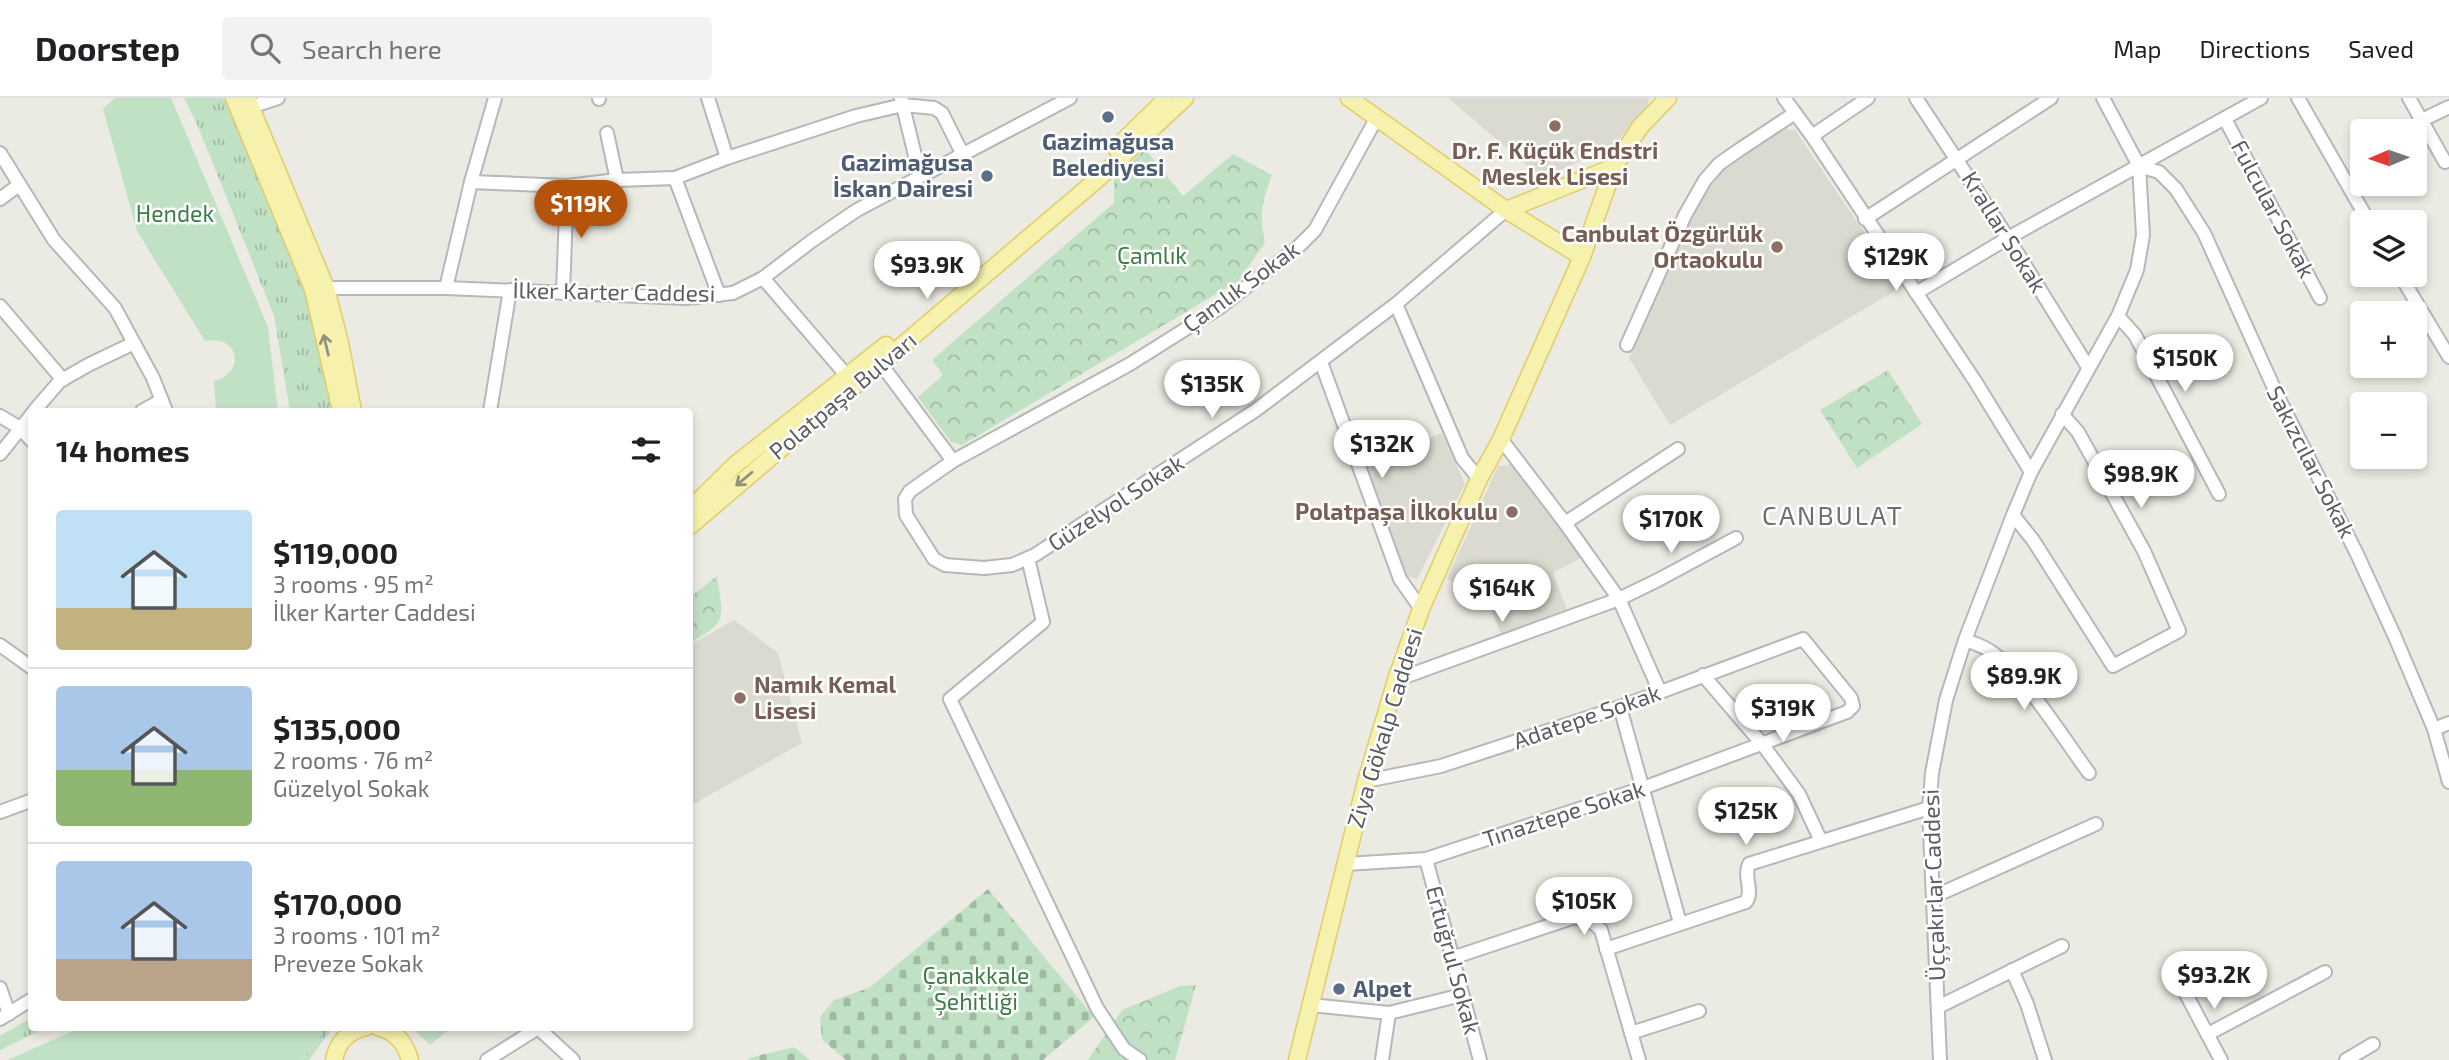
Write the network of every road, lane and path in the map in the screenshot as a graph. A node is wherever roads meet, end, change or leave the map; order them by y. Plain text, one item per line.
1 (278, 98) edge
2 (708, 98) edge
3 (1070, 98) edge
4 (1164, 98) edge
5 (1185, 98) edge
6 (1349, 98) edge
7 (1668, 98) edge
8 (1784, 98) edge
9 (1868, 98) edge
10 (1916, 98) edge
11 (2051, 98) edge
12 (2103, 98) edge
13 (2261, 98) edge
14 (2298, 98) edge
15 (2409, 98) edge
16 (493, 102) edge
17 (902, 102) edge
18 (243, 103) edge
19 (2449, 107) edge
20 (1796, 113) junction
21 (1376, 119) junction
22 (2225, 119) junction
23 (2421, 119) edge
24 (2424, 119) edge
25 (2427, 129) edge
26 (607, 134) dead end
27 (1812, 136) junction
28 (0, 153) edge
29 (963, 155) junction
30 (727, 158) junction
31 (1957, 158) junction
32 (2445, 162) dead end
33 (2139, 166) junction
34 (1614, 167) junction
35 (920, 176) junction
36 (675, 178) junction
37 (617, 180) junction
38 (471, 182) junction
39 (19, 186) junction
40 (566, 186) junction
41 (0, 199) edge
42 (1506, 210) junction
43 (2363, 210) edge
44 (1866, 219) junction
45 (2008, 238) junction
46 (1582, 257) junction
47 (763, 278) junction
48 (2407, 287) edge
49 (320, 288) junction
50 (446, 288) junction
51 (510, 290) junction
52 (563, 292) junction
53 (1916, 293) junction
54 (719, 295) junction
55 (2320, 298) dead end
56 (1396, 304) junction
57 (0, 306) edge
58 (2118, 316) junction
59 (134, 343) junction
60 (1627, 345) dead end
61 (2449, 357) edge
62 (1321, 362) junction
63 (881, 364) junction
64 (2088, 367) junction
65 (847, 376) junction
66 (63, 380) junction
67 (164, 406) edge
68 (37, 408) edge
69 (340, 408) edge
70 (353, 408) edge
71 (490, 408) edge
72 (2062, 414) junction
73 (0, 416) edge
74 (28, 418) edge
75 (20, 428) junction
76 (28, 437) edge
77 (1501, 439) junction
78 (1678, 449) dead end
79 (0, 454) edge
80 (953, 461) junction
81 (2031, 472) junction
82 (1479, 479) junction
83 (910, 491) joint
84 (2219, 494) dead end
85 (693, 506) edge
86 (2013, 514) junction
87 (693, 523) edge
88 (1565, 523) junction
89 (1736, 538) dead end
90 (1028, 558) junction
91 (1619, 599) junction
92 (1421, 609) junction
93 (1965, 640) junction
94 (0, 645) edge
95 (28, 665) edge
96 (1703, 675) junction
97 (1396, 680) junction
98 (1660, 692) junction
99 (1853, 706) joint
100 (1620, 707) junction
101 (2449, 723) edge
102 (2434, 729) junction
103 (1763, 745) junction
104 (2089, 773) dead end
105 (1366, 781) junction
106 (2449, 782) edge
107 (1643, 788) junction
108 (28, 802) edge
109 (1929, 808) junction
110 (0, 812) edge
111 (2096, 824) dead end
112 (1821, 841) junction
113 (1426, 859) junction
114 (1346, 864) junction
115 (1933, 897) junction
116 (1680, 923) junction
117 (2062, 946) dead end
118 (1606, 949) junction
119 (1452, 958) junction
120 (2012, 970) junction
121 (2325, 972) dead end
122 (2177, 977) dead end
123 (0, 988) edge
124 (1462, 995) junction
125 (28, 1002) edge
126 (1311, 1005) junction
127 (1938, 1007) junction
128 (1699, 1011) dead end
129 (1389, 1013) junction
130 (5, 1016) edge
131 (354, 1031) edge
132 (386, 1031) edge
133 (533, 1031) edge
134 (541, 1031) edge
135 (1631, 1033) junction
136 (2208, 1034) junction
137 (341, 1043) edge
138 (2373, 1044) dead end
139 (407, 1052) edge
140 (326, 1060) edge
141 (424, 1060) edge
142 (487, 1060) edge
143 (573, 1060) edge
144 (1140, 1060) edge
145 (1297, 1060) edge
146 (1382, 1060) edge
147 (1480, 1060) edge
148 (1639, 1060) edge
149 (1940, 1060) edge
150 (2045, 1060) edge
151 (2221, 1060) edge
152 (2347, 1060) edge

1 - 18 street
2 - 30 street
3 - 29 street, İlker Karter Caddesi
4 - 65 main road, Polatpaşa Bulvarı
5 - 63 main road, Polatpaşa Bulvarı
6 - 21 main road
7 - 34 main road, Ziya Gökalp Caddesi
8 - 20 street
9 - 27 street
10 - 31 street, Krallar Sokak
11 - 31 street
12 - 33 street
13 - 22 street
14 - 43 street
15 - 23 street
16 - 38 street
17 - 29 street
17 - 30 street
17 - 35 street
18 - 49 main road
19 - 24 street
20 - 27 street
20 - 60 street
21 - 42 main road
21 - 80 street, Çamlık Sokak
22 - 33 street
22 - 55 street, Fulcular Sokak
25 - 32 street
26 - 37 street
27 - 44 street
28 - 39 street
29 - 35 street, İlker Karter Caddesi
30 - 36 street
31 - 44 street
31 - 45 street, Krallar Sokak
33 - 45 street
33 - 58 street, Üççakırlar Caddesi
33 - 102 street, Sakızcılar Sokak
34 - 42 main road
34 - 46 main road, Ziya Gökalp Caddesi
35 - 47 street, İlker Karter Caddesi
36 - 37 street
36 - 54 street
37 - 40 street
38 - 40 street
38 - 50 street
39 - 41 street
39 - 59 street
40 - 52 street
42 - 46 main road
42 - 56 street, Güzelyol Sokak
44 - 53 street
45 - 53 street
45 - 64 street, Krallar Sokak
46 - 77 main road, Ziya Gökalp Caddesi
47 - 54 street, İlker Karter Caddesi
47 - 65 street
48 - 61 street
49 - 50 street, İlker Karter Caddesi
69 -> 49 main road
49 - 70 main road
50 - 51 street, İlker Karter Caddesi
51 - 52 street, İlker Karter Caddesi
51 - 71 street
52 - 54 street, İlker Karter Caddesi
53 - 81 street
56 - 62 street, Güzelyol Sokak
56 - 82 street
57 - 66 street
58 - 64 street, Üççakırlar Caddesi
58 - 84 street
59 - 66 street
59 - 67 street
62 - 90 street, Güzelyol Sokak
62 - 92 street
63 - 80 street
63 -> 87 main road, Polatpaşa Bulvarı
64 - 72 street, Üççakırlar Caddesi
65 - 85 main road, Polatpaşa Bulvarı
66 - 68 street
72 - 81 street, Üççakırlar Caddesi
72 - 86 street
73 - 75 street
74 - 75 street
75 - 76 street
75 - 79 street
77 - 82 main road, Ziya Gökalp Caddesi
77 - 88 street
78 - 88 street
80 - 83 street, Çamlık Sokak
81 - 86 street, Üççakırlar Caddesi
82 - 92 main road, Ziya Gökalp Caddesi
83 - 90 street, Güzelyol Sokak
86 - 93 street, Üççakırlar Caddesi
88 - 91 street
89 - 91 street
90 - 144 street
91 - 97 street
91 - 98 street
92 - 97 main road, Ziya Gökalp Caddesi
93 - 104 street
93 - 109 street, Üççakırlar Caddesi
94 - 95 street
96 - 98 street, Adatepe Sokak
96 - 99 street, Adatepe Sokak
96 - 103 street
97 - 105 main road, Ziya Gökalp Caddesi
98 - 100 street, Adatepe Sokak
99 - 103 street, Tınaztepe Sokak
100 - 105 street, Adatepe Sokak
100 - 107 street
101 - 102 street
102 - 106 street, Sakızcılar Sokak
103 - 107 street, Tınaztepe Sokak
103 - 112 street
105 - 114 main road, Ziya Gökalp Caddesi
107 - 113 street, Tınaztepe Sokak
107 - 116 street
108 - 110 street
109 - 112 street
109 - 115 street, Üççakırlar Caddesi
111 - 115 street
112 - 116 street
113 - 114 street, Tınaztepe Sokak
113 - 119 street, Ertuğrul Sokak
114 - 126 main road, Ziya Gökalp Caddesi
115 - 127 street, Üççakırlar Caddesi
116 - 118 street
117 - 120 street
118 - 119 street
118 - 135 street
119 - 124 street, Ertuğrul Sokak
120 - 127 street
120 - 150 street
121 - 136 street
122 - 136 street
123 - 130 street
124 - 129 street
124 - 147 street, Ertuğrul Sokak
125 - 130 street
126 - 129 street
126 - 145 main road, Ziya Gökalp Caddesi
127 - 149 street, Üççakırlar Caddesi
128 - 135 street
129 - 146 street
131 - 137 main road
132 - 139 main road
133 - 142 street
134 - 143 street
135 - 148 street
136 - 151 street
137 - 140 main road
138 - 152 street
139 - 141 main road

